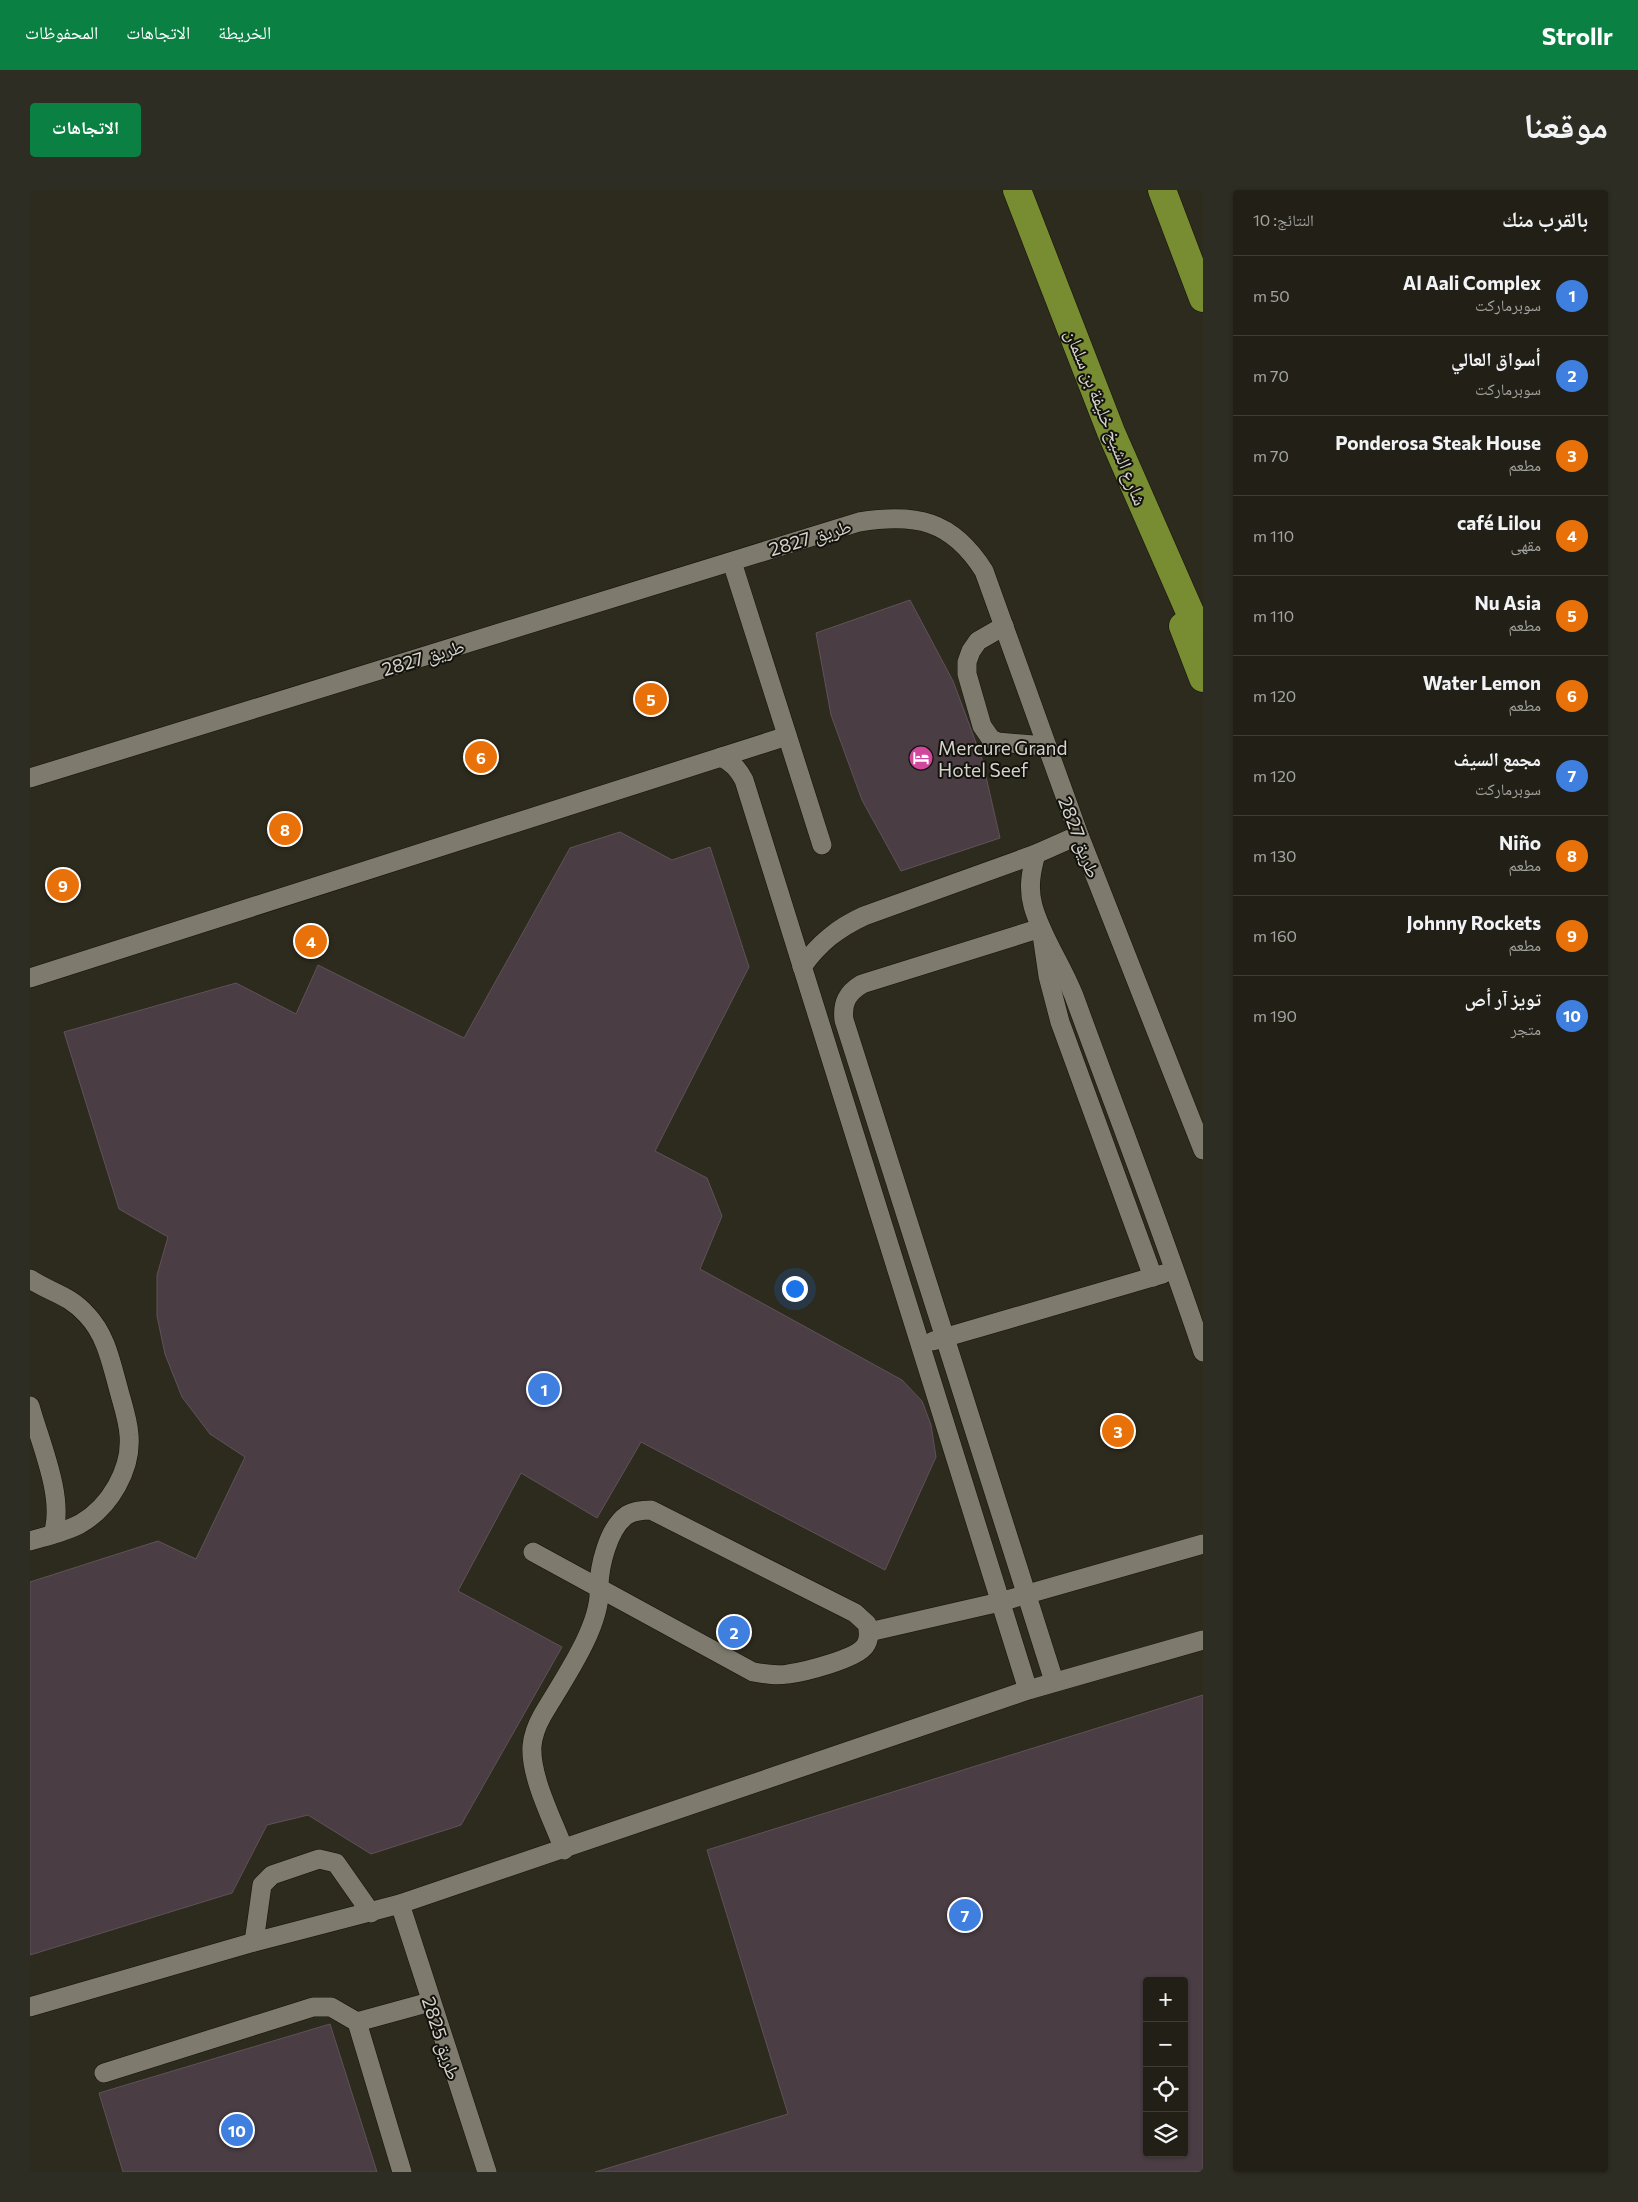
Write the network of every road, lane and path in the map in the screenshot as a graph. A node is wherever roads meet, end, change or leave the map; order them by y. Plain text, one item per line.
1 (1017, 190) edge
2 (1162, 190) edge
3 (1203, 298) edge
4 (1111, 432) junction
5 (732, 562) junction
6 (1004, 626) junction
7 (1203, 642) edge
8 (1203, 678) edge
9 (787, 736) junction
10 (1046, 746) junction
11 (721, 757) junction
12 (30, 778) edge
13 (1079, 835) junction
14 (822, 845) dead end
15 (1036, 854) junction
16 (1040, 928) junction
17 (802, 967) junction
18 (30, 978) edge
19 (1081, 1016) junction
20 (1060, 1022) junction
21 (864, 1083) junction
22 (840, 1091) junction
23 (1109, 1092) junction
24 (1088, 1099) junction
25 (1203, 1150) edge
26 (889, 1162) junction
27 (865, 1169) junction
28 (1144, 1184) junction
29 (1122, 1191) junction
30 (918, 1254) junction
31 (893, 1261) junction
32 (1176, 1270) junction
33 (1153, 1277) junction
34 (30, 1279) edge
35 (944, 1337) junction
36 (920, 1345) junction
37 (1203, 1352) edge
38 (30, 1406) edge
39 (35, 1448) edge
40 (53, 1534) junction
41 (30, 1541) edge
42 (1203, 1544) edge
43 (533, 1552) dead end
44 (599, 1588) junction
45 (1026, 1595) junction
46 (1000, 1602) junction
47 (869, 1632) junction
48 (1203, 1640) edge
49 (1054, 1682) junction
50 (1028, 1690) junction
51 (564, 1850) junction
52 (400, 1904) junction
53 (371, 1913) junction
54 (254, 1942) junction
55 (430, 2002) junction
56 (30, 2007) edge
57 (357, 2022) junction
58 (104, 2073) dead end
59 (402, 2172) edge
60 (487, 2172) edge

1 - 4 highway, شارع الشيخ خليفة بن سلمان
2 - 3 highway
4 - 7 highway, شارع الشيخ خليفة بن سلمان
4 - 8 highway
5 - 6 lane, طريق 2827
5 - 9 lane
5 - 12 lane, طريق 2827
6 - 10 lane, طريق 2827
6 - 10 lane
9 - 11 lane
9 - 14 lane
10 - 13 lane, طريق 2827
11 - 17 lane
11 - 18 lane
13 - 15 lane
13 - 25 lane, طريق 2827
15 - 16 lane
15 - 17 lane
16 - 19 lane
16 - 20 lane
16 - 21 lane
17 - 22 lane
19 - 20 lane
19 - 23 lane
20 - 24 lane
21 - 22 lane
21 - 26 lane
22 - 27 lane
23 - 24 lane
23 - 28 lane
24 - 29 lane
26 - 27 lane
26 - 30 lane
27 - 31 lane
28 - 29 lane
28 - 32 lane
29 - 33 lane
30 - 31 lane
30 - 35 lane
31 - 36 lane
32 - 33 lane
32 - 37 lane
33 - 35 lane
34 - 40 lane
35 - 36 lane
35 - 45 lane
36 - 46 lane
38 - 39 lane
39 - 40 lane
40 - 41 lane
42 - 45 lane
43 - 44 lane
44 - 47 lane
44 - 47 lane
44 - 51 lane
45 - 46 lane
45 - 49 lane
46 - 47 lane
46 - 50 lane
48 - 49 lane
49 - 50 lane
50 - 51 lane
51 - 52 lane
52 - 53 lane
52 - 55 lane, طريق 2825
53 - 54 lane
53 - 54 lane
54 - 56 lane
55 - 57 lane
55 - 60 lane, طريق 2825
57 - 58 lane
57 - 59 lane

